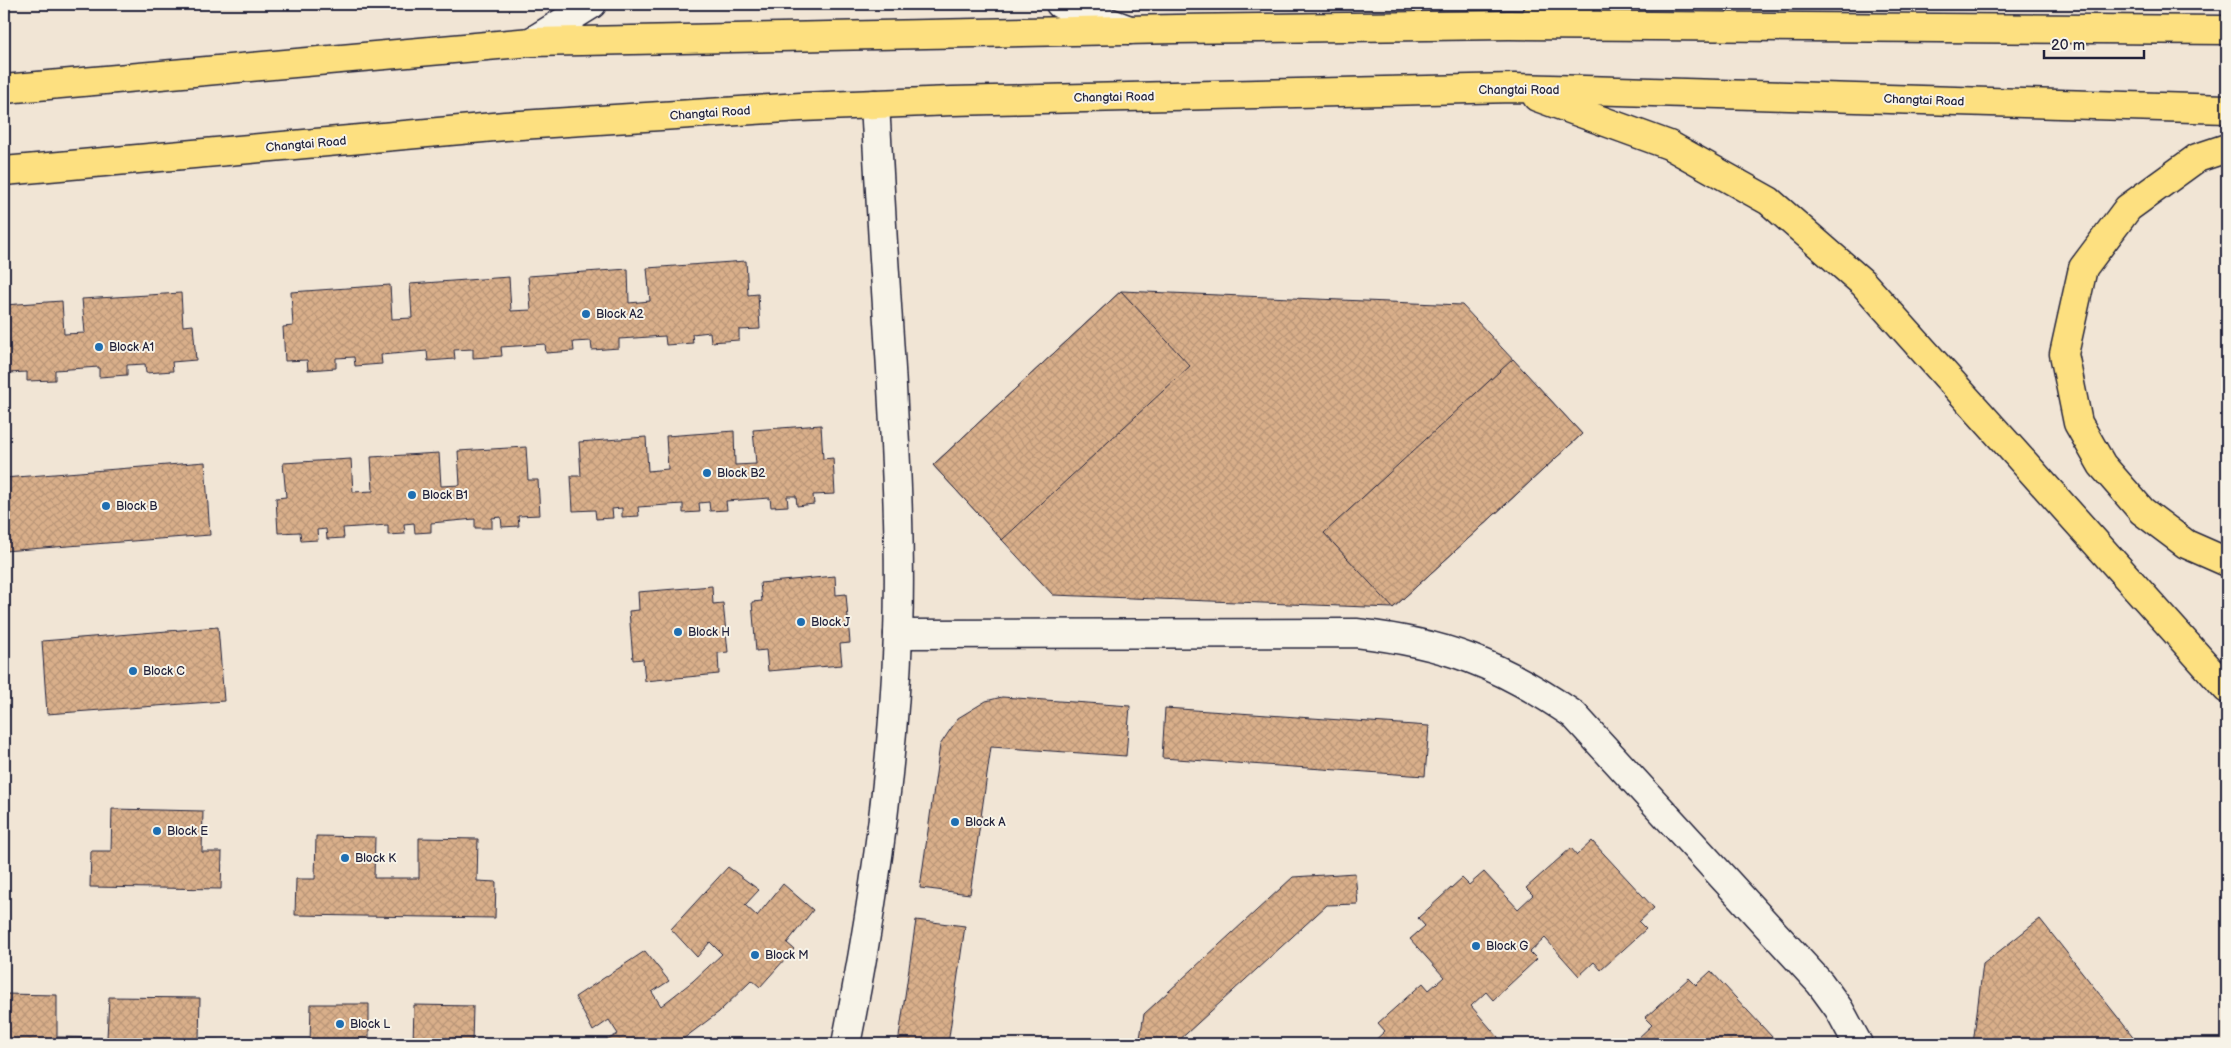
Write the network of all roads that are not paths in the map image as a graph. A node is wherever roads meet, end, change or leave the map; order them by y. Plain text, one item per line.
1 (592, 4) edge
2 (1060, 4) edge
3 (1580, 4) edge
4 (1509, 26) junction
5 (1131, 30) junction
6 (2227, 30) edge
7 (531, 42) junction
8 (1514, 88) junction
9 (4, 89) edge
10 (875, 104) junction
11 (2227, 109) edge
12 (2227, 148) edge
13 (4, 171) edge
14 (2227, 562) edge
15 (898, 634) junction
16 (2227, 689) edge
17 (846, 1044) edge
18 (1858, 1044) edge

1 - 7 street
2 - 5 street
3 - 4 highway
4 - 5 highway
4 - 6 highway
5 - 7 highway
7 - 9 highway
8 - 10 highway, Changtai Road
8 - 11 highway, Changtai Road
8 - 16 highway
10 - 13 highway, Changtai Road
10 - 15 street
12 - 14 highway
15 - 17 street
15 - 18 street

